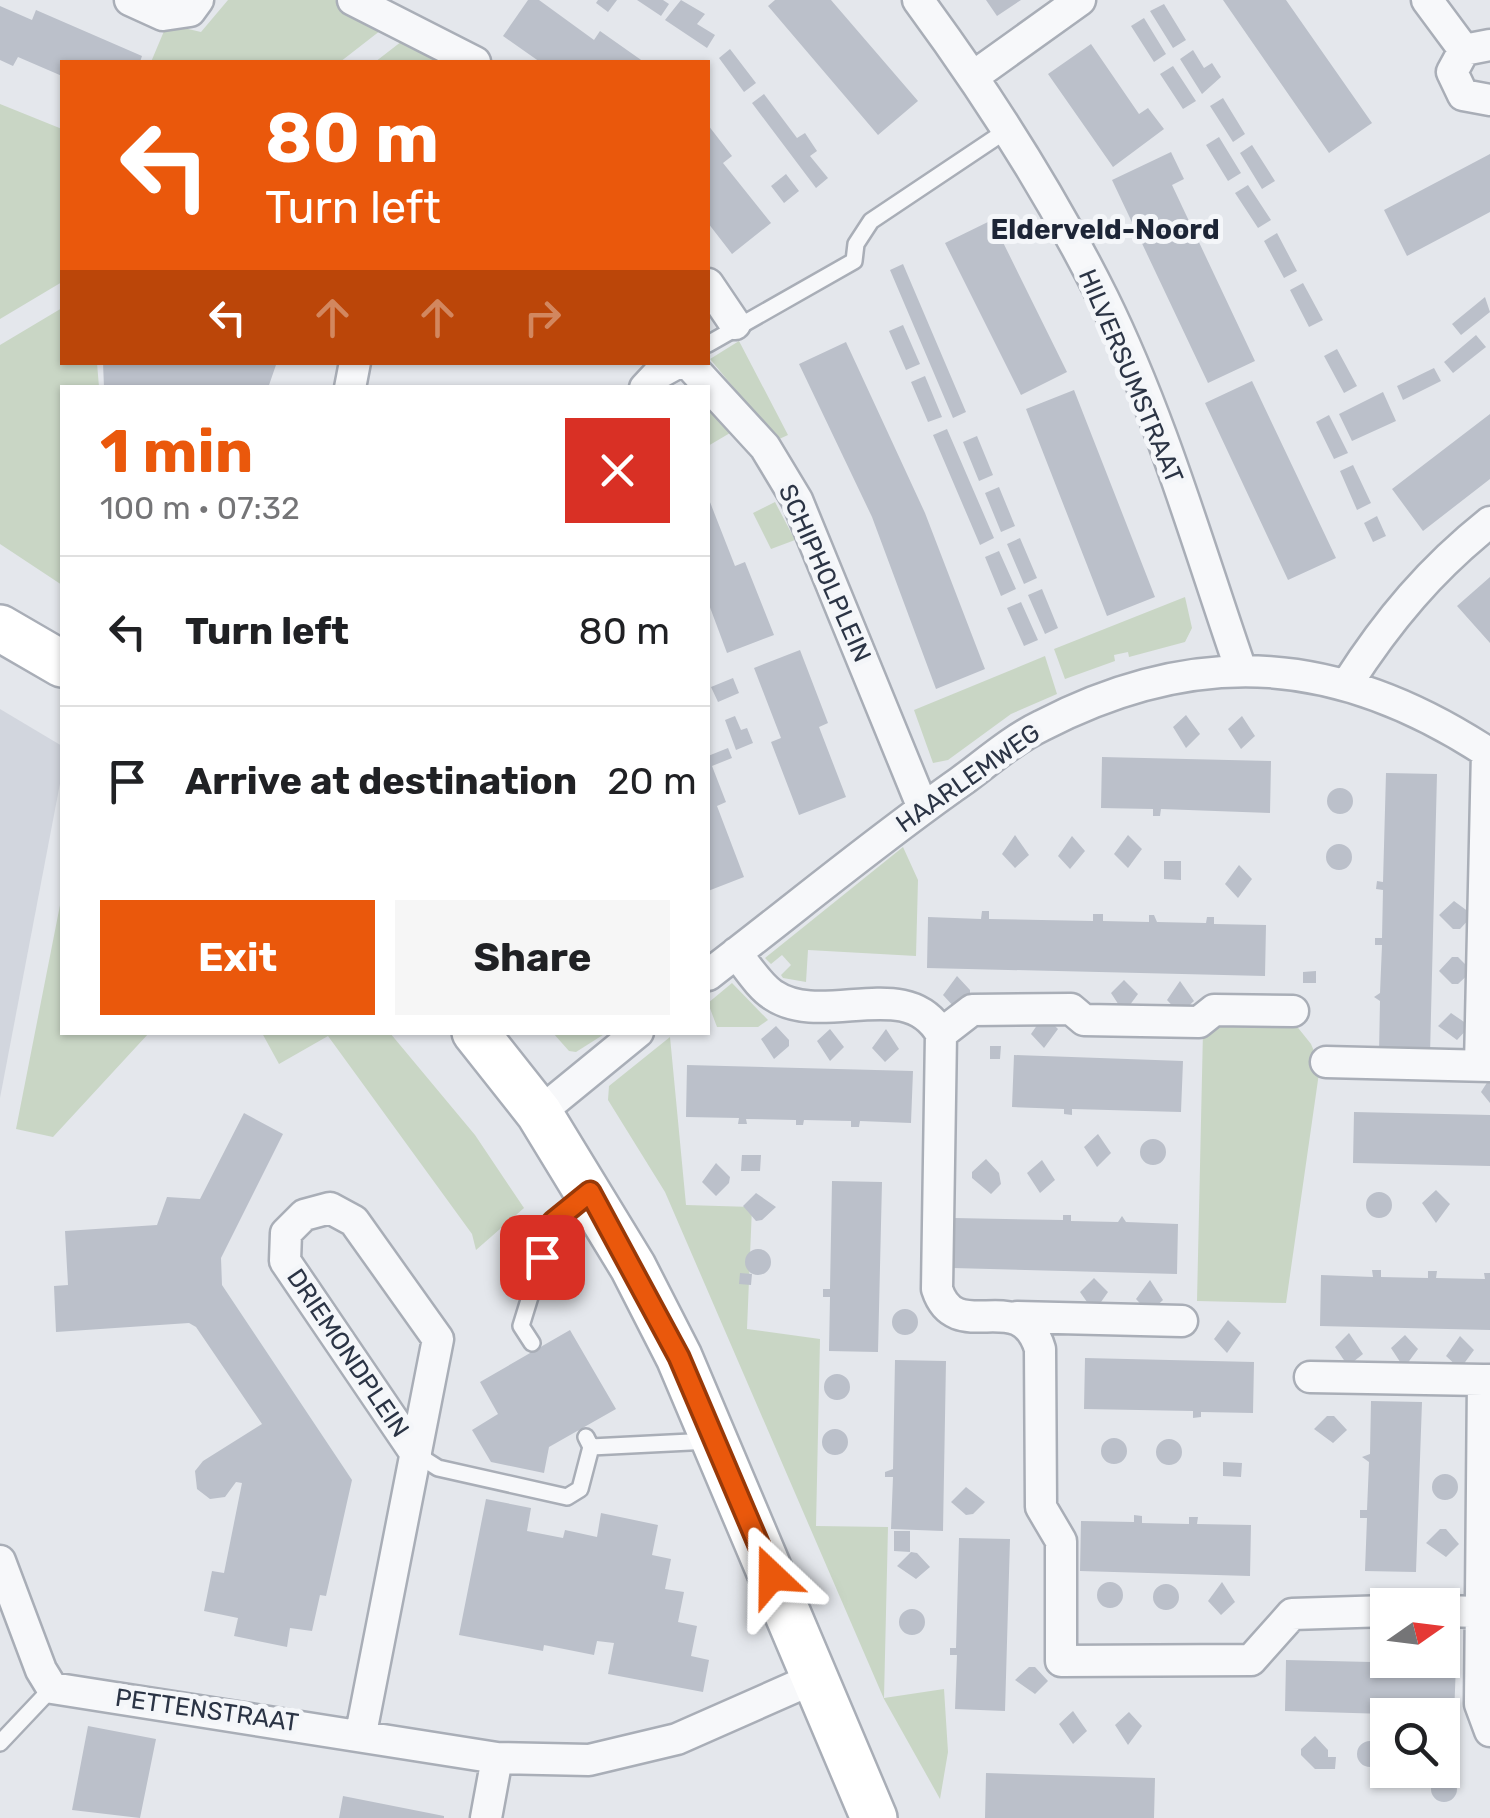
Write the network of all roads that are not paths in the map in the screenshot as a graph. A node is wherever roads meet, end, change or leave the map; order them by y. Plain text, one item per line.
1 (130, 0) edge
2 (198, 0) edge
3 (353, 0) edge
4 (918, 0) edge
5 (1080, 0) edge
6 (1427, 0) edge
7 (1477, 47) edge
8 (471, 60) edge
9 (974, 76) junction
10 (1490, 100) edge
11 (1010, 128) junction
12 (710, 287) edge
13 (736, 324) junction
14 (710, 343) edge
15 (676, 365) edge
16 (686, 365) edge
17 (647, 385) edge
18 (705, 385) edge
19 (710, 390) edge
20 (1490, 522) edge
21 (0, 628) edge
22 (60, 663) edge
23 (1241, 670) junction
24 (1347, 684) junction
25 (1488, 753) edge
26 (923, 808) junction
27 (736, 953) junction
28 (710, 973) edge
29 (1293, 1011) dead end
30 (940, 1034) junction
31 (477, 1035) edge
32 (634, 1035) edge
33 (1326, 1062) dead end
34 (1485, 1066) edge
35 (538, 1113) junction
36 (590, 1192) junction
37 (1017, 1317) junction
38 (1182, 1321) dead end
39 (532, 1343) dead end
40 (1310, 1377) dead end
41 (1487, 1380) edge
42 (714, 1440) junction
43 (416, 1454) junction
44 (0, 1560) edge
45 (1370, 1612) edge
46 (1460, 1620) edge
47 (1483, 1630) edge
48 (815, 1678) junction
49 (52, 1688) junction
50 (1490, 1730) edge
51 (361, 1733) junction
52 (0, 1743) edge
53 (496, 1758) junction
54 (486, 1818) edge
55 (874, 1818) edge

1 - 2 street
3 - 8 street
4 - 9 street, HILVERSUMSTRAAT
5 - 9 street
6 - 7 street
7 - 10 street
9 - 11 street, HILVERSUMSTRAAT
11 - 13 lane
11 - 23 street, HILVERSUMSTRAAT
12 - 13 street
13 - 14 lane
15 - 17 street, SCHIPHOLPLEIN
16 - 18 street, SCHIPHOLPLEIN
19 - 26 street, SCHIPHOLPLEIN
20 - 24 street
21 - 22 street
23 - 24 street, HAARLEMWEG
23 - 26 street, HAARLEMWEG
24 - 25 street, HAARLEMWEG
25 - 34 street
26 - 27 street, HAARLEMWEG
27 - 28 street, HAARLEMWEG
27 - 30 street
29 - 30 street
30 - 37 street
31 - 35 street
32 - 35 street
33 - 34 street
35 - 36 street
36 - 39 lane
36 - 42 street
37 - 38 street
37 - 45 street
40 - 41 street
41 - 47 street
42 - 43 lane
42 - 48 street
43 - 43 street, DRIEMONDPLEIN
43 - 51 street, DRIEMONDPLEIN
44 - 49 street
46 - 47 street
47 - 50 street
48 - 53 street, PETTENSTRAAT
48 - 55 street
49 - 51 street, PETTENSTRAAT
49 - 52 lane
51 - 53 street, PETTENSTRAAT
53 - 54 street

